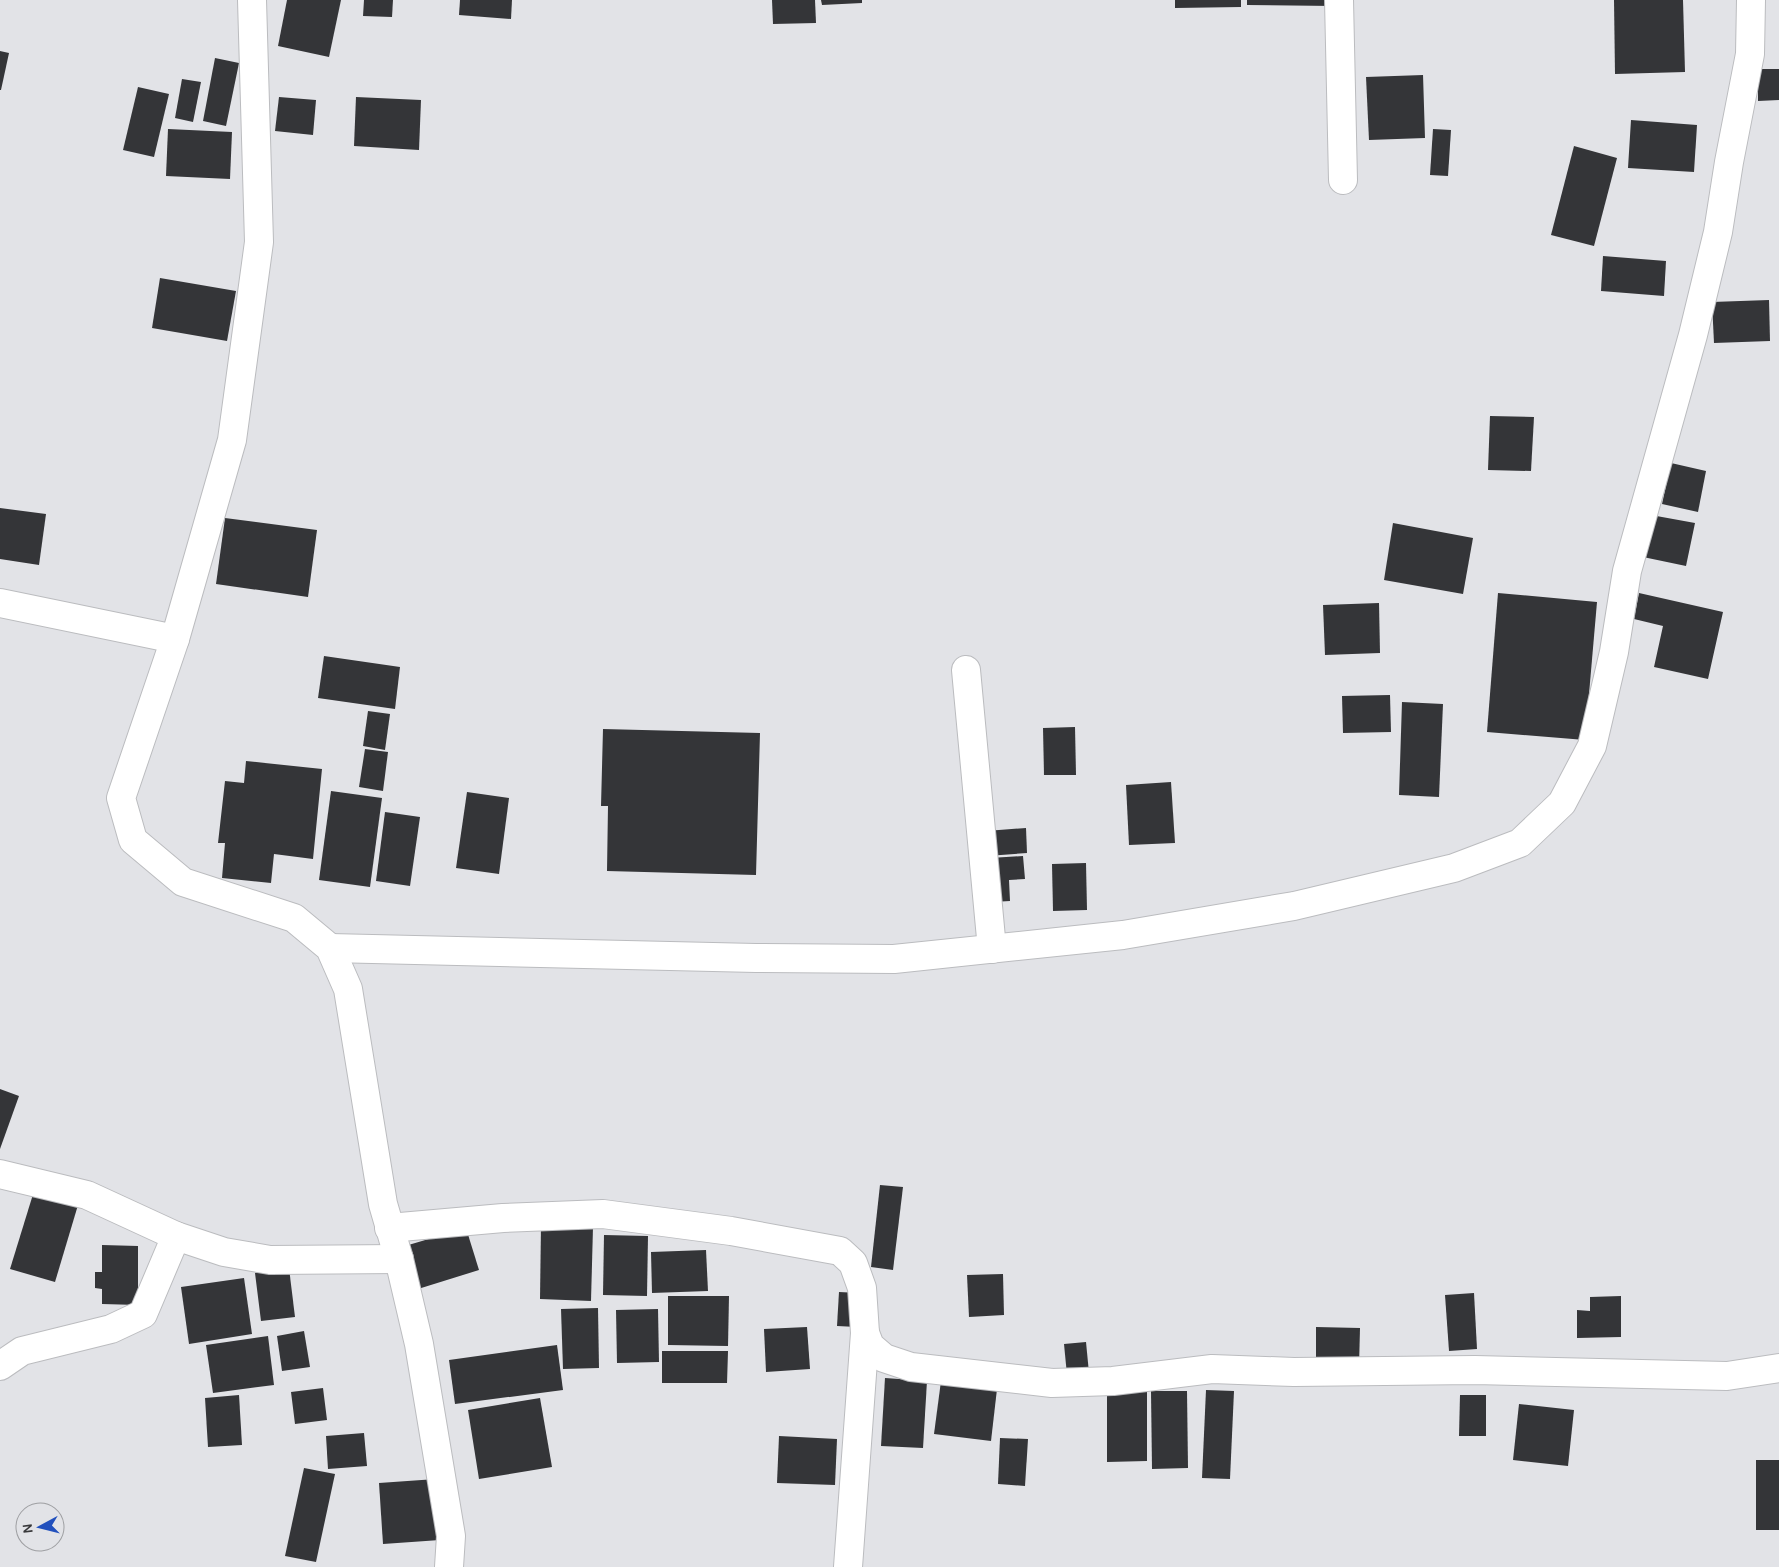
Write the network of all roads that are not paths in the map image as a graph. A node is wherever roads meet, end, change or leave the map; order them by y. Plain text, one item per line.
1 (252, 0) edge
2 (1340, 0) edge
3 (1752, 0) edge
4 (1343, 180) dead end
5 (0, 603) edge
6 (175, 639) junction
7 (966, 670) dead end
8 (330, 948) junction
9 (992, 949) junction
10 (0, 1174) edge
11 (389, 1228) junction
12 (176, 1236) junction
13 (399, 1259) junction
14 (865, 1332) junction
15 (0, 1366) edge
16 (1779, 1368) edge
17 (449, 1567) edge
18 (848, 1567) edge

1 - 6 street
2 - 4 street
3 - 9 street
5 - 6 street
6 - 8 street
7 - 9 street
8 - 9 street
8 - 11 street
10 - 12 street
11 - 13 street
11 - 14 street
12 - 13 street
12 - 15 street
13 - 17 street
14 - 16 street
14 - 18 street

